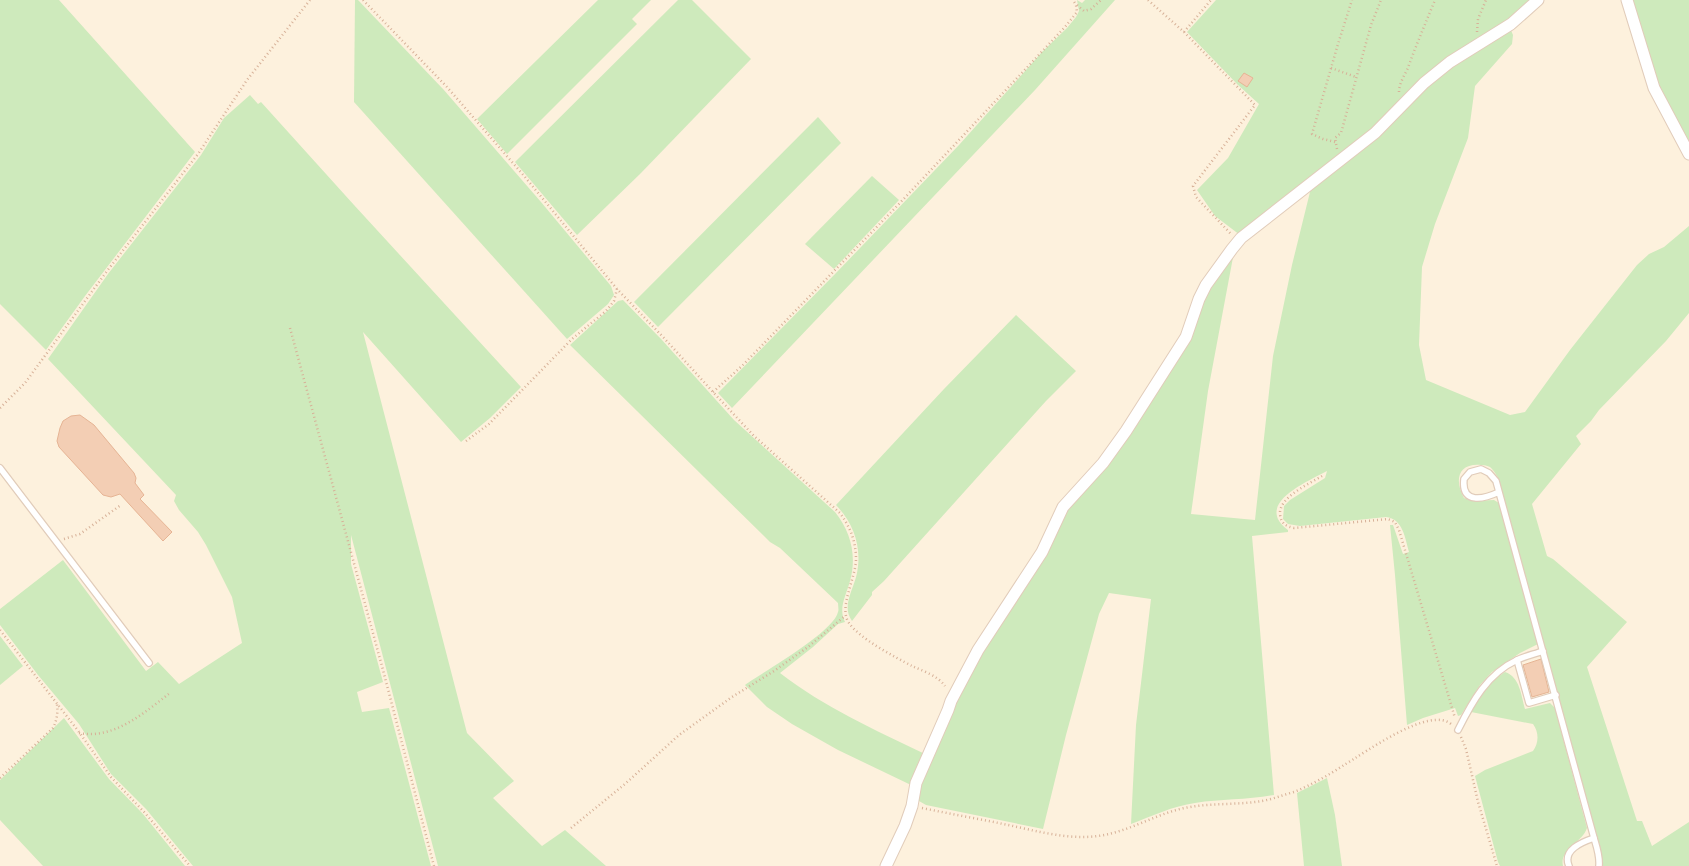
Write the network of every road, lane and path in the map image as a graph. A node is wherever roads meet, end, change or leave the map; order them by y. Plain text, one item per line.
1 (310, 0) edge
2 (363, 0) edge
3 (1073, 0) edge
4 (1101, 0) edge
5 (1148, 0) edge
6 (1211, 0) edge
7 (1352, 0) edge
8 (1380, 0) edge
9 (1435, 0) edge
10 (1486, 0) edge
11 (1538, 0) edge
12 (1627, 0) edge
13 (1076, 5) junction
14 (1184, 32) junction
15 (1479, 43) junction
16 (1331, 68) junction
17 (1356, 77) junction
18 (1399, 108) junction
19 (1336, 142) junction
20 (1689, 154) edge
21 (1341, 160) junction
22 (1238, 242) junction
23 (617, 289) junction
24 (290, 328) dead end
25 (713, 392) junction
26 (0, 408) edge
27 (466, 441) dead end
28 (0, 468) edge
29 (1322, 476) dead end
30 (1499, 492) junction
31 (121, 505) dead end
32 (56, 541) junction
33 (845, 616) junction
34 (0, 630) edge
35 (1544, 651) junction
36 (1516, 660) junction
37 (149, 663) dead end
38 (170, 693) dead end
39 (1556, 695) junction
40 (951, 701) junction
41 (57, 703) junction
42 (1458, 730) junction
43 (79, 732) junction
44 (0, 778) edge
45 (912, 806) junction
46 (570, 828) dead end
47 (1594, 838) junction
48 (190, 866) edge
49 (434, 866) edge
50 (886, 866) edge
51 (1497, 866) edge
52 (1569, 866) edge
53 (1599, 866) edge

1 - 26 path
2 - 23 path
3 - 13 path
4 - 13 path
5 - 14 path
6 - 14 path
7 - 16 path
8 - 17 path
9 - 18 path
10 - 15 path
11 - 15 street
12 - 20 street
13 - 25 path
14 - 22 path
15 - 18 street
16 - 17 path
16 - 19 path
17 - 19 path
18 - 21 street
19 - 21 path
21 - 22 street
22 - 40 street
23 - 25 path
23 - 27 path
24 - 49 path
25 - 33 path
28 - 32 lane
29 - 42 path
30 - 30 lane
30 - 35 lane
31 - 32 path
32 - 37 lane
33 - 40 path
33 - 46 path
34 - 41 path
35 - 36 lane
35 - 39 lane
36 - 39 lane
36 - 42 lane
38 - 43 path
39 - 47 lane
40 - 45 street
41 - 43 path
41 - 44 path
42 - 45 path
42 - 51 path
43 - 48 path
45 - 50 street
47 - 52 lane
47 - 53 lane

